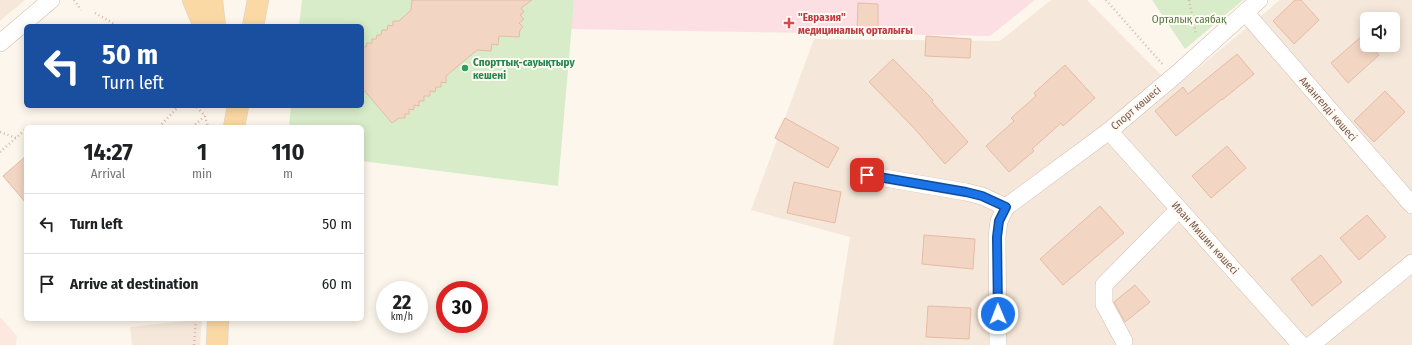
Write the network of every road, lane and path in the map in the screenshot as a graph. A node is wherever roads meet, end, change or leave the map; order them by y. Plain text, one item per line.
1 (51, 0) edge
2 (74, 0) edge
3 (193, 0) edge
4 (212, 0) edge
5 (258, 0) edge
6 (1106, 0) edge
7 (1189, 0) edge
8 (1259, 0) edge
9 (81, 10) dead end
10 (1245, 12) junction
11 (95, 14) dead end
12 (114, 24) edge
13 (203, 24) edge
14 (215, 24) edge
15 (253, 24) edge
16 (0, 43) edge
17 (1199, 53) junction
18 (1173, 77) junction
19 (177, 108) edge
20 (198, 108) edge
21 (224, 108) edge
22 (238, 108) edge
23 (205, 116) junction
24 (160, 125) edge
25 (194, 125) edge
26 (207, 125) edge
27 (227, 125) edge
28 (234, 125) edge
29 (24, 131) edge
30 (1110, 131) junction
31 (0, 132) edge
32 (16, 138) junction
33 (0, 152) edge
34 (867, 175) dead end
35 (1412, 205) edge
36 (1006, 207) junction
37 (1179, 209) junction
38 (1412, 263) edge
39 (196, 321) edge
40 (218, 321) edge
41 (1124, 341) dead end
42 (194, 345) edge
43 (217, 345) edge
44 (998, 345) edge
45 (1301, 345) edge
46 (1311, 345) edge

1 - 16 street
2 - 9 path
3 - 13 main road
4 - 14 main road
5 - 15 main road
6 - 18 path
7 - 17 path
8 - 10 street, Спорт көшесі
10 - 17 street, Спорт көшесі
10 - 35 street, Амангелді көшесі
11 - 12 path
17 - 18 street, Спорт көшесі
18 - 30 street, Спорт көшесі
19 - 24 path
20 - 23 path
21 - 27 main road
22 - 28 main road
23 - 25 path
23 - 26 path
29 - 32 path
30 - 36 street, Спорт көшесі
30 - 37 street, Иван Мишин көшесі
31 - 32 path
32 - 33 path
34 - 36 street
36 - 44 street
37 - 41 street
37 - 45 street, Иван Мишин көшесі
38 - 46 street
39 - 42 path
40 - 43 main road

